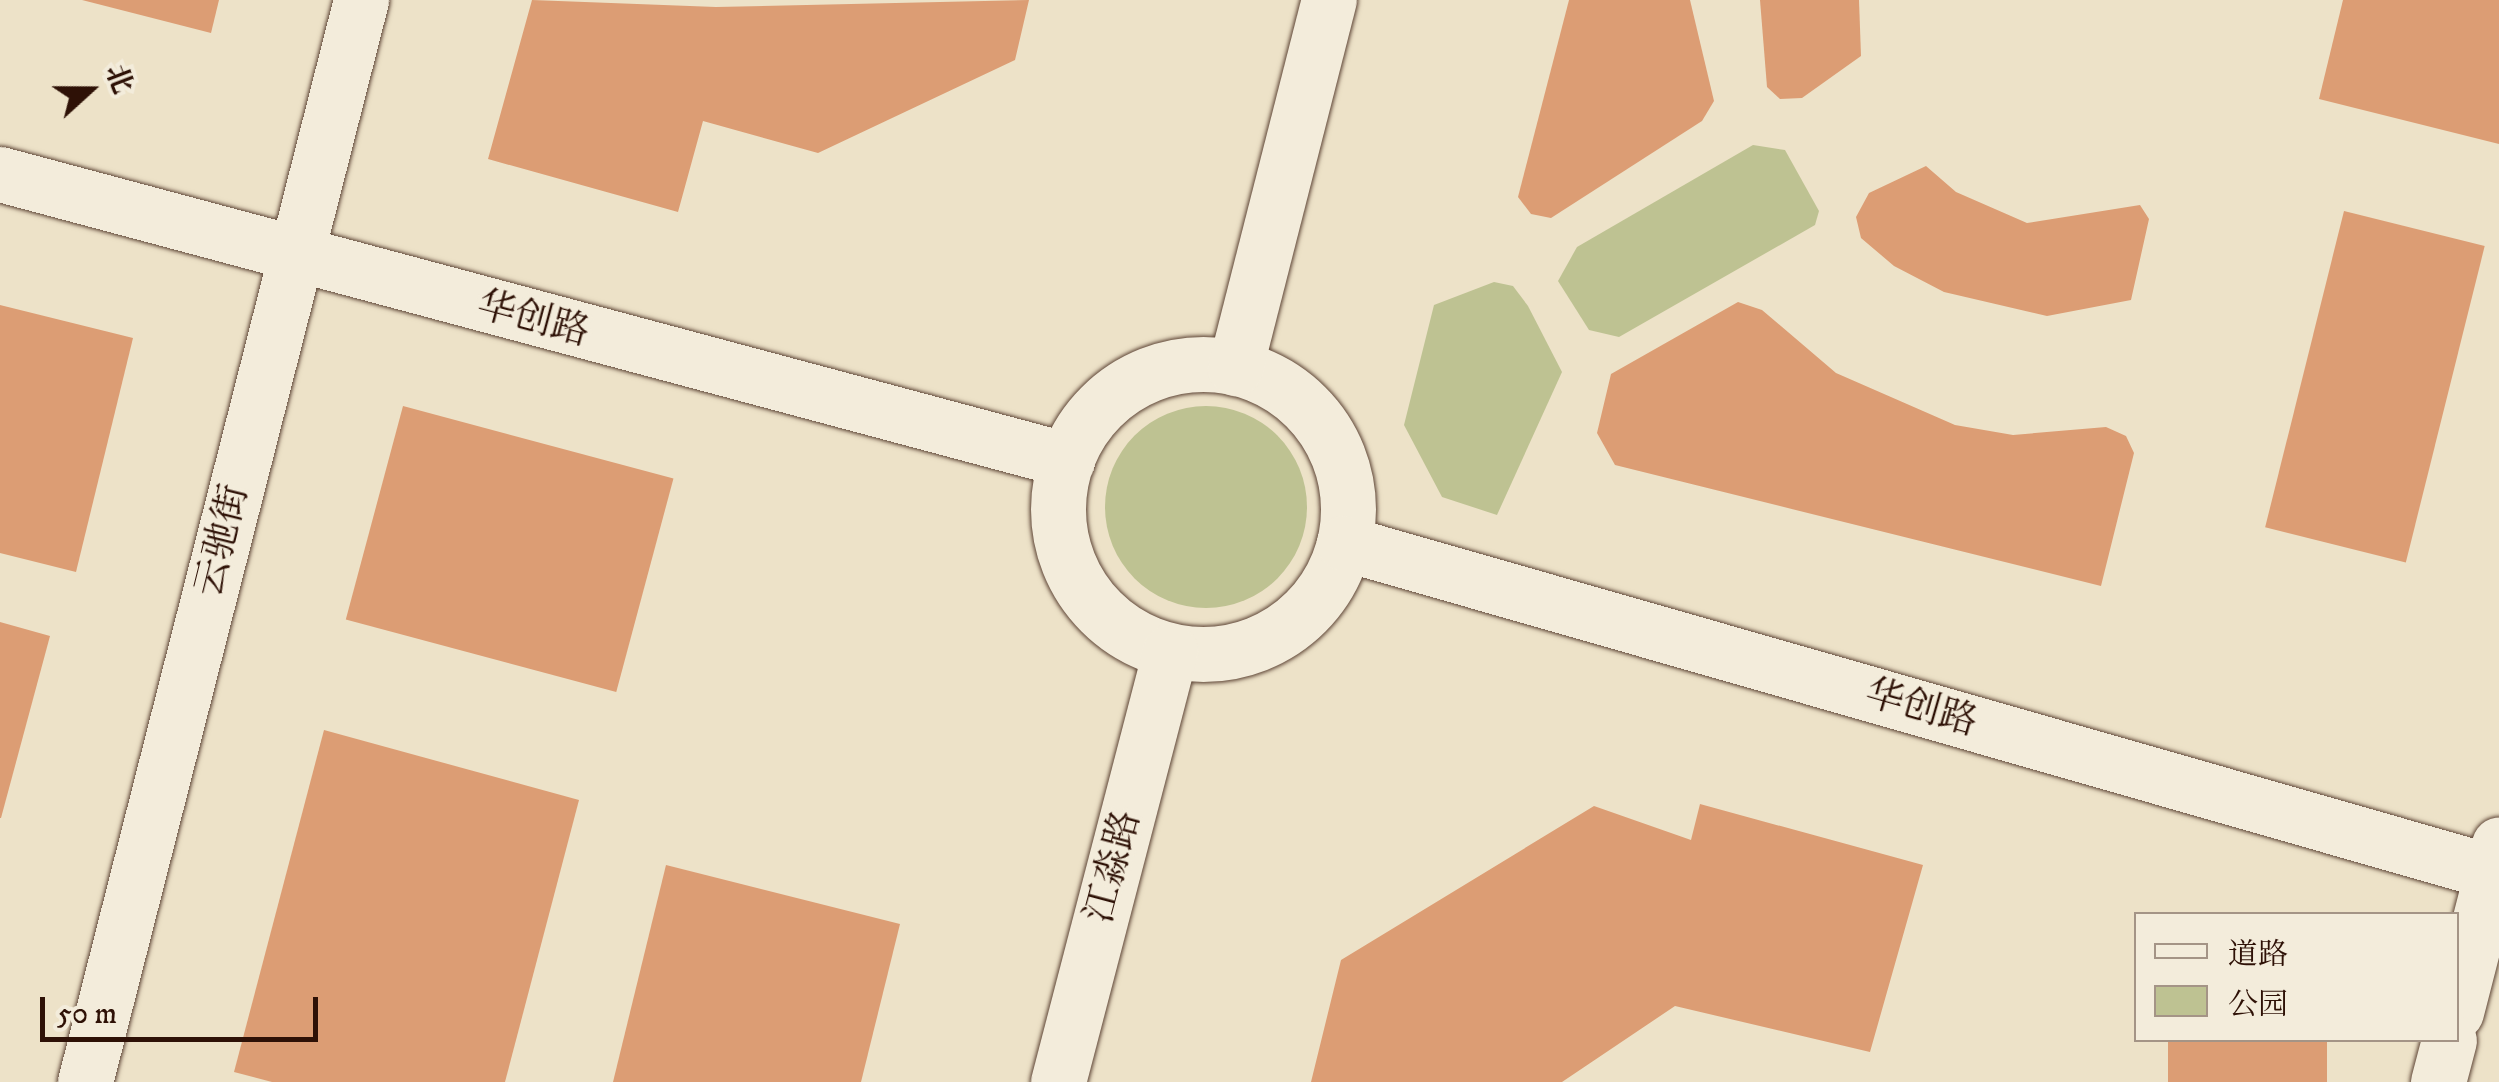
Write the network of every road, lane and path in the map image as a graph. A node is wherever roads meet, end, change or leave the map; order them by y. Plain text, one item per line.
1 (360, 0) edge
2 (1330, 0) edge
3 (0, 174) edge
4 (296, 258) junction
5 (1234, 368) junction
6 (1067, 460) junction
7 (1344, 544) junction
8 (1170, 651) junction
9 (2497, 864) edge
10 (2459, 1001) edge
11 (2449, 1042) edge
12 (85, 1082) edge
13 (1058, 1082) edge
14 (2438, 1082) edge

1 - 4 street, 云驰街
2 - 5 street
3 - 4 street, 华创路
4 - 6 street, 华创路
4 - 12 street, 云驰街
5 - 6 street
5 - 7 street
6 - 8 street
7 - 8 street
7 - 9 street, 华创路
8 - 13 street, 江淼路
9 - 10 street
11 - 14 street

